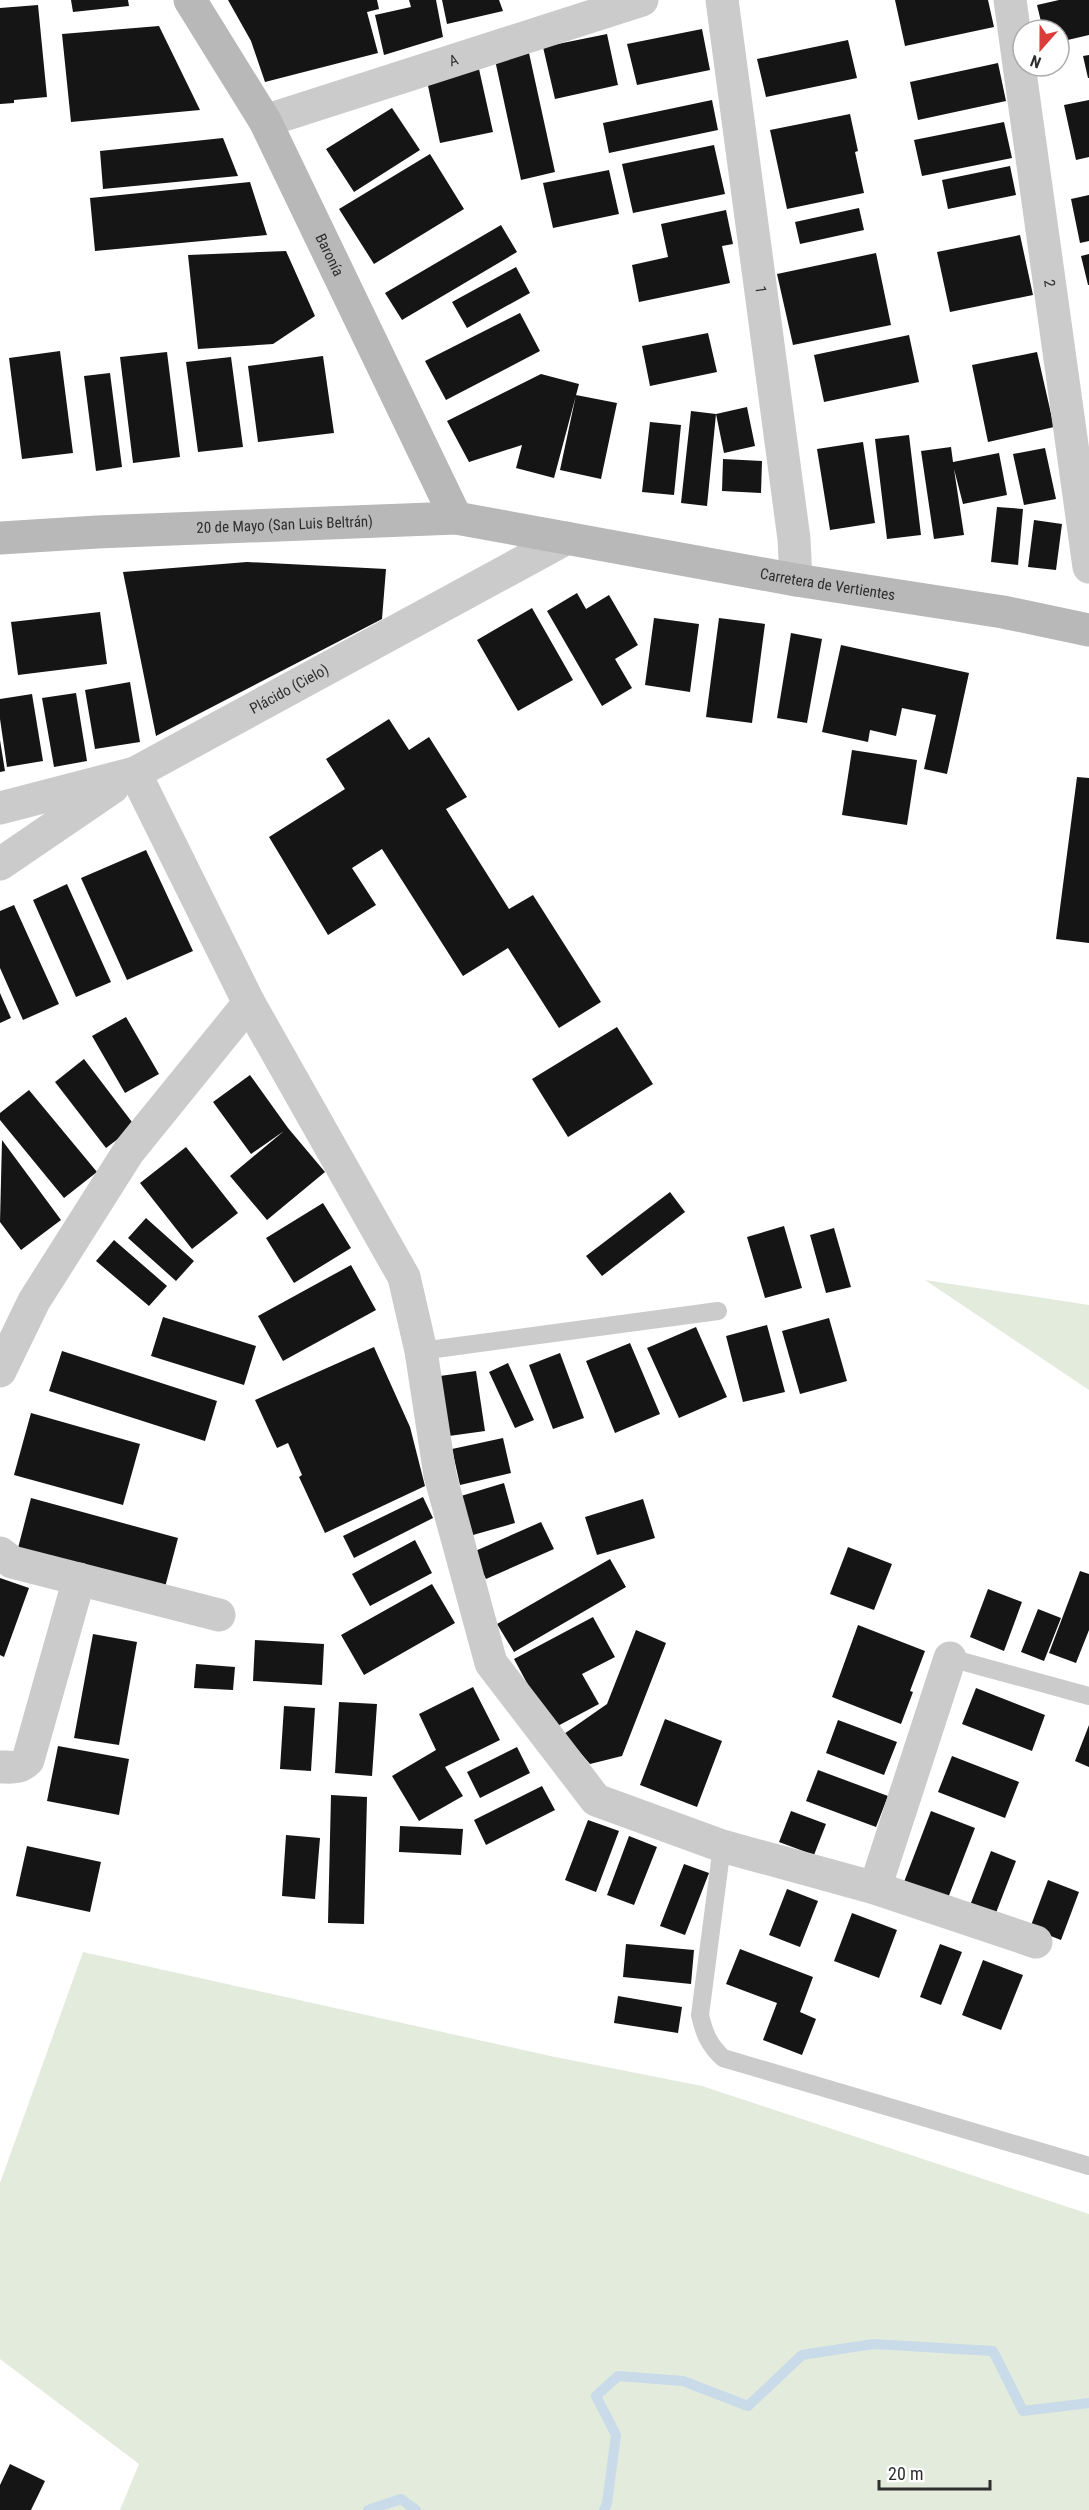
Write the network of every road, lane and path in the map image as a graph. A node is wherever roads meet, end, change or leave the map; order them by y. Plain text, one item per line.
1 (190, 0) edge
2 (642, 0) edge
3 (722, 0) edge
4 (1010, 0) edge
5 (264, 121) junction
6 (456, 518) junction
7 (0, 538) edge
8 (567, 538) junction
9 (1089, 567) edge
10 (795, 580) junction
11 (1089, 630) edge
12 (135, 773) junction
13 (0, 808) edge
14 (0, 864) edge
15 (249, 1002) junction
16 (718, 1311) dead end
17 (421, 1351) junction
18 (0, 1371) edge
19 (0, 1553) edge
20 (79, 1580) junction
21 (219, 1615) dead end
22 (950, 1658) joint
23 (1089, 1696) edge
24 (0, 1767) edge
25 (722, 1846) junction
26 (874, 1888) junction
27 (1036, 1942) dead end
28 (1089, 2166) edge

1 - 5 main road, Baronía
2 - 5 street, A
3 - 10 street, 1
4 - 9 street, 2
5 - 6 main road, Baronía
6 - 7 main road, 20 de Mayo (San Luis Beltrán)
6 - 8 main road, 20 de Mayo (San Luis Beltrán)
8 - 10 main road, Carretera de Vertientes
8 - 12 street, Plácido (Cielo)
10 - 11 main road, Carretera de Vertientes
12 - 13 street, Plácido (Cielo)
12 - 14 street
12 - 15 street
15 - 17 street
15 - 18 street
16 - 17 lane
17 - 25 street
19 - 20 street
20 - 21 street
20 - 24 street
22 - 23 lane
22 - 26 street
25 - 26 street
25 - 28 lane
26 - 27 street

